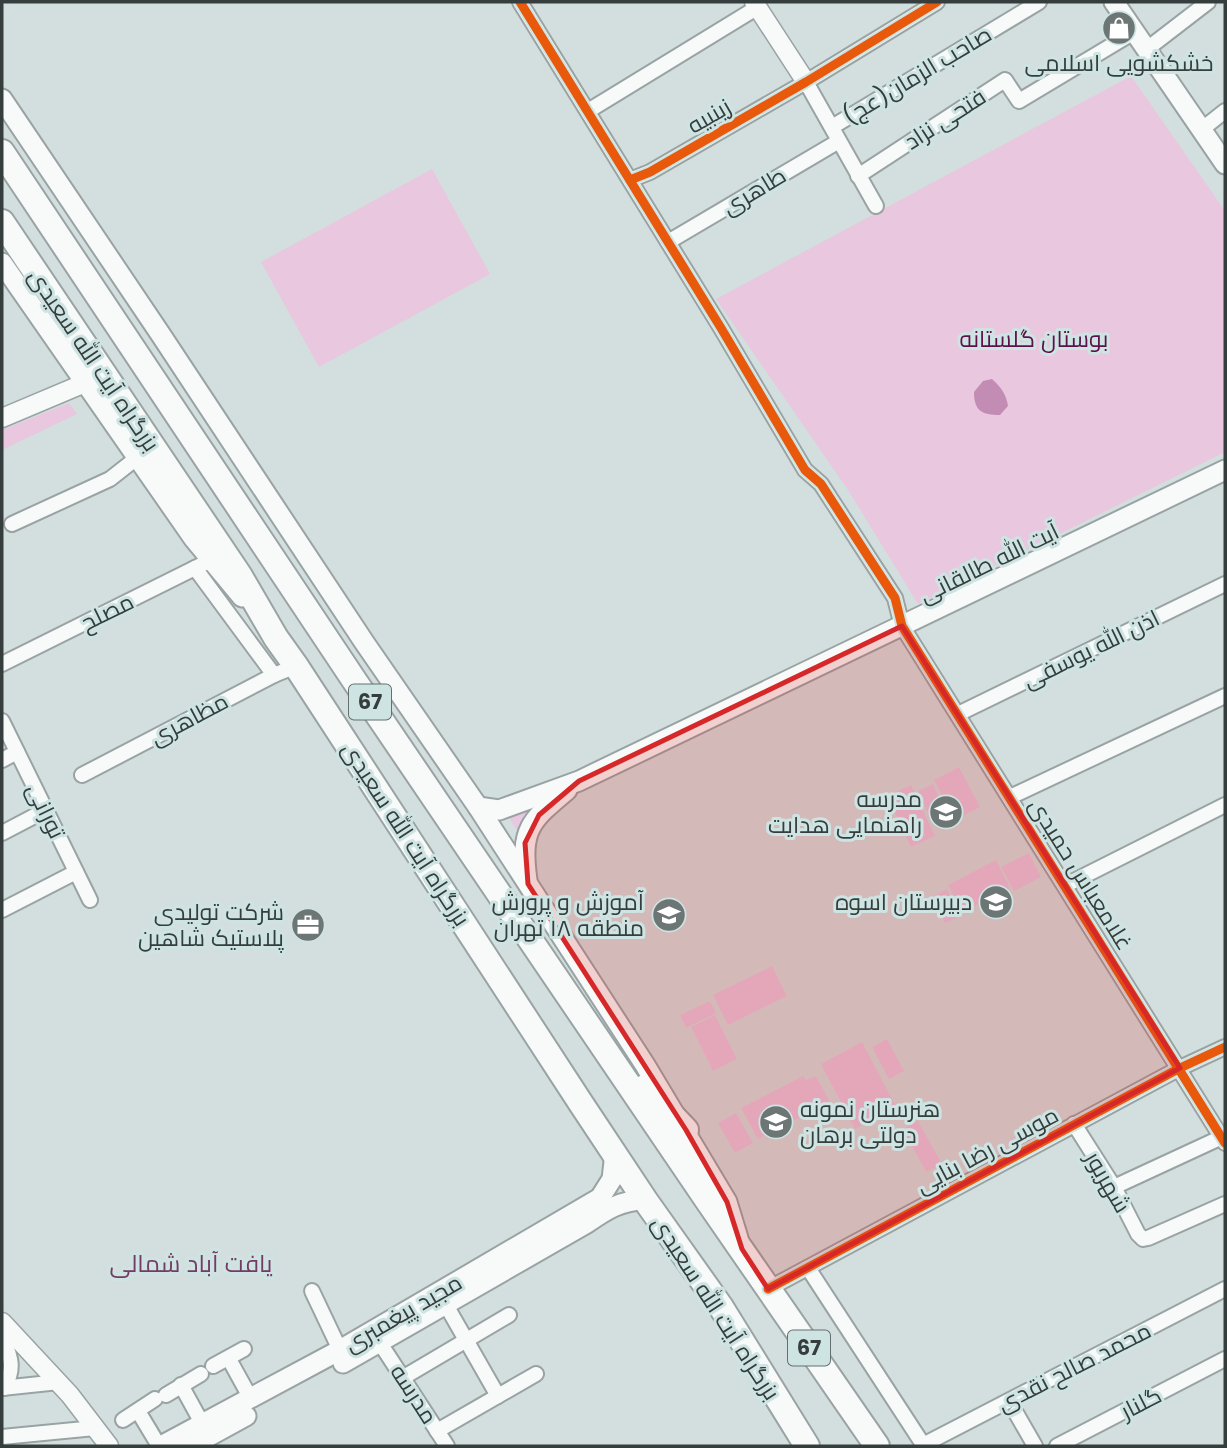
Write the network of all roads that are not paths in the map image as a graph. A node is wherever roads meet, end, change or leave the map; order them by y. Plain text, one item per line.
1 (520, 2) edge
2 (937, 2) edge
3 (1039, 2) edge
4 (1114, 2) edge
5 (1208, 2) edge
6 (756, 4) edge
7 (1134, 32) junction
8 (1147, 49) junction
9 (806, 82) junction
10 (2, 99) edge
11 (587, 111) junction
12 (1225, 111) edge
13 (832, 127) junction
14 (1201, 130) junction
15 (839, 141) junction
16 (2, 152) edge
17 (1225, 164) edge
18 (858, 176) junction
19 (630, 180) junction
20 (876, 206) dead end
21 (2, 222) edge
22 (668, 242) junction
23 (2, 263) edge
24 (85, 383) junction
25 (2, 418) edge
26 (138, 457) junction
27 (1225, 470) edge
28 (12, 524) dead end
29 (203, 564) junction
30 (1225, 584) edge
31 (902, 626) junction
32 (276, 638) junction
33 (2, 664) edge
34 (285, 670) junction
35 (1225, 696) edge
36 (958, 714) junction
37 (2, 721) edge
38 (17, 752) junction
39 (2, 760) edge
40 (82, 775) dead end
41 (579, 781) junction
42 (1010, 797) junction
43 (1225, 805) edge
44 (478, 807) junction
45 (46, 810) junction
46 (2, 833) edge
47 (76, 872) junction
48 (528, 884) junction
49 (1066, 886) junction
50 (90, 900) dead end
51 (2, 910) edge
52 (599, 1038) junction
53 (1225, 1047) edge
54 (1180, 1068) junction
55 (1074, 1125) junction
56 (686, 1130) junction
57 (1223, 1140) edge
58 (615, 1153) junction
59 (1114, 1187) junction
60 (645, 1200) junction
61 (604, 1203) junction
62 (1225, 1204) edge
63 (742, 1249) junction
64 (808, 1268) junction
65 (768, 1289) junction
66 (1225, 1289) edge
67 (312, 1291) dead end
68 (446, 1305) junction
69 (509, 1315) dead end
70 (2, 1322) edge
71 (2, 1335) edge
72 (377, 1337) junction
73 (467, 1341) junction
74 (244, 1349) dead end
75 (340, 1350) junction
76 (229, 1359) junction
77 (1225, 1359) edge
78 (536, 1374) dead end
79 (404, 1377) junction
80 (59, 1382) junction
81 (181, 1385) junction
82 (3, 1388) edge
83 (498, 1396) junction
84 (251, 1399) junction
85 (138, 1411) junction
86 (1016, 1413) dead end
87 (122, 1420) dead end
88 (860, 1421) junction
89 (203, 1425) junction
90 (95, 1427) junction
91 (437, 1431) junction
92 (2, 1437) edge
93 (109, 1446) edge
94 (160, 1446) edge
95 (191, 1446) edge
96 (447, 1446) edge
97 (807, 1446) edge
98 (866, 1446) edge
99 (877, 1446) edge
100 (923, 1446) edge
101 (1035, 1446) edge
102 (1057, 1446) edge

1 - 11 street, غلامعباس حمیدی
2 - 9 street, زینبیه
3 - 13 street, صاحب الزمان(عج)
4 - 7 main road
5 - 8 street
6 - 9 street
6 - 11 street
7 - 8 main road
7 - 18 street, فتحی نزاد
8 - 14 main road
9 - 13 street
9 - 19 street, زینبیه
10 - 44 main road, بزرگراه آیت الله سعیدی
11 - 19 street, غلامعباس حمیدی
12 - 14 street
13 - 15 street
14 - 17 main road
15 - 18 street
15 - 22 street, طاهری
16 - 52 highway, بزرگراه آیت الله سعیدی / 67
18 - 20 street
19 - 22 street, غلامعباس حمیدی
21 - 32 highway, بزرگراه آیت الله سعیدی / 67
22 - 31 street, غلامعباس حمیدی
23 - 24 main road
24 - 25 street
24 - 26 main road
26 - 28 street
26 - 29 main road
27 - 31 main road, آیت الله طالقانی
29 - 32 main road
29 - 33 street, مصلح
29 - 34 street
30 - 36 street, اذن الله یوسفی
31 - 36 street, غلامعباس حمیدی
31 - 41 main road, آیت الله طالقانی
32 - 34 highway, بزرگراه آیت الله سعیدی / 67
34 - 40 street, مظاهری
34 - 58 highway, بزرگراه آیت الله سعیدی / 67
35 - 42 street
36 - 42 street, غلامعباس حمیدی
37 - 38 street, تورانی
38 - 39 street
38 - 45 street, تورانی
41 - 44 main road, آیت الله طالقانی
41 - 48 main road, آیت الله طالقانی
42 - 49 street, غلامعباس حمیدی
43 - 49 street
44 - 48 main road, بزرگراه آیت الله سعیدی
45 - 46 street
45 - 47 street, تورانی
47 - 50 street, تورانی
47 - 51 street
48 - 56 main road, بزرگراه آیت الله سعیدی
49 - 54 street, غلامعباس حمیدی
52 - 56 highway
52 - 63 highway, بزرگراه آیت الله سعیدی / 67
53 - 54 street, موسی رضا بنایی
54 - 55 street, موسی رضا بنایی
54 - 57 street, غلامعباس حمیدی
55 - 59 street, شهریور
55 - 64 street, موسی رضا بنایی
56 - 63 main road, بزرگراه آیت الله سعیدی
57 - 59 street
58 - 60 highway, بزرگراه آیت الله سعیدی / 67
58 - 61 main road
59 - 62 street, شهریور
60 - 61 main road
60 - 97 highway, بزرگراه آیت الله سعیدی / 67
61 - 68 main road, مجید پیغمبری
61 - 72 main road, مجید پیغمبری
63 - 65 highway, بزرگراه آیت الله سعیدی / 67
64 - 65 street, موسی رضا بنایی
64 - 100 street
65 - 88 highway, بزرگراه آیت الله سعیدی / 67
66 - 100 street, محمد صالح نقدی
67 - 75 street
68 - 72 main road, مجید پیغمبری
68 - 73 street
69 - 73 street
70 - 80 street
71 - 82 street
72 - 75 main road, مجید پیغمبری
72 - 79 street, مدرسه
72 - 95 main road, مجید پیغمبری
73 - 79 street
73 - 83 street
74 - 76 street
75 - 84 main road, مجید پیغمبری
76 - 81 street
76 - 84 street
77 - 102 street, گلنار
78 - 83 street
79 - 91 street, مدرسه
80 - 82 street
80 - 90 street
81 - 85 street
81 - 89 street
83 - 91 street
84 - 89 main road, مجید پیغمبری
85 - 87 street
85 - 94 street
86 - 101 street
88 - 98 highway
88 - 99 highway, بزرگراه آیت الله سعیدی / 67
89 - 94 main road, مجید پیغمبری
90 - 92 street
90 - 93 street
91 - 96 street, مدرسه

